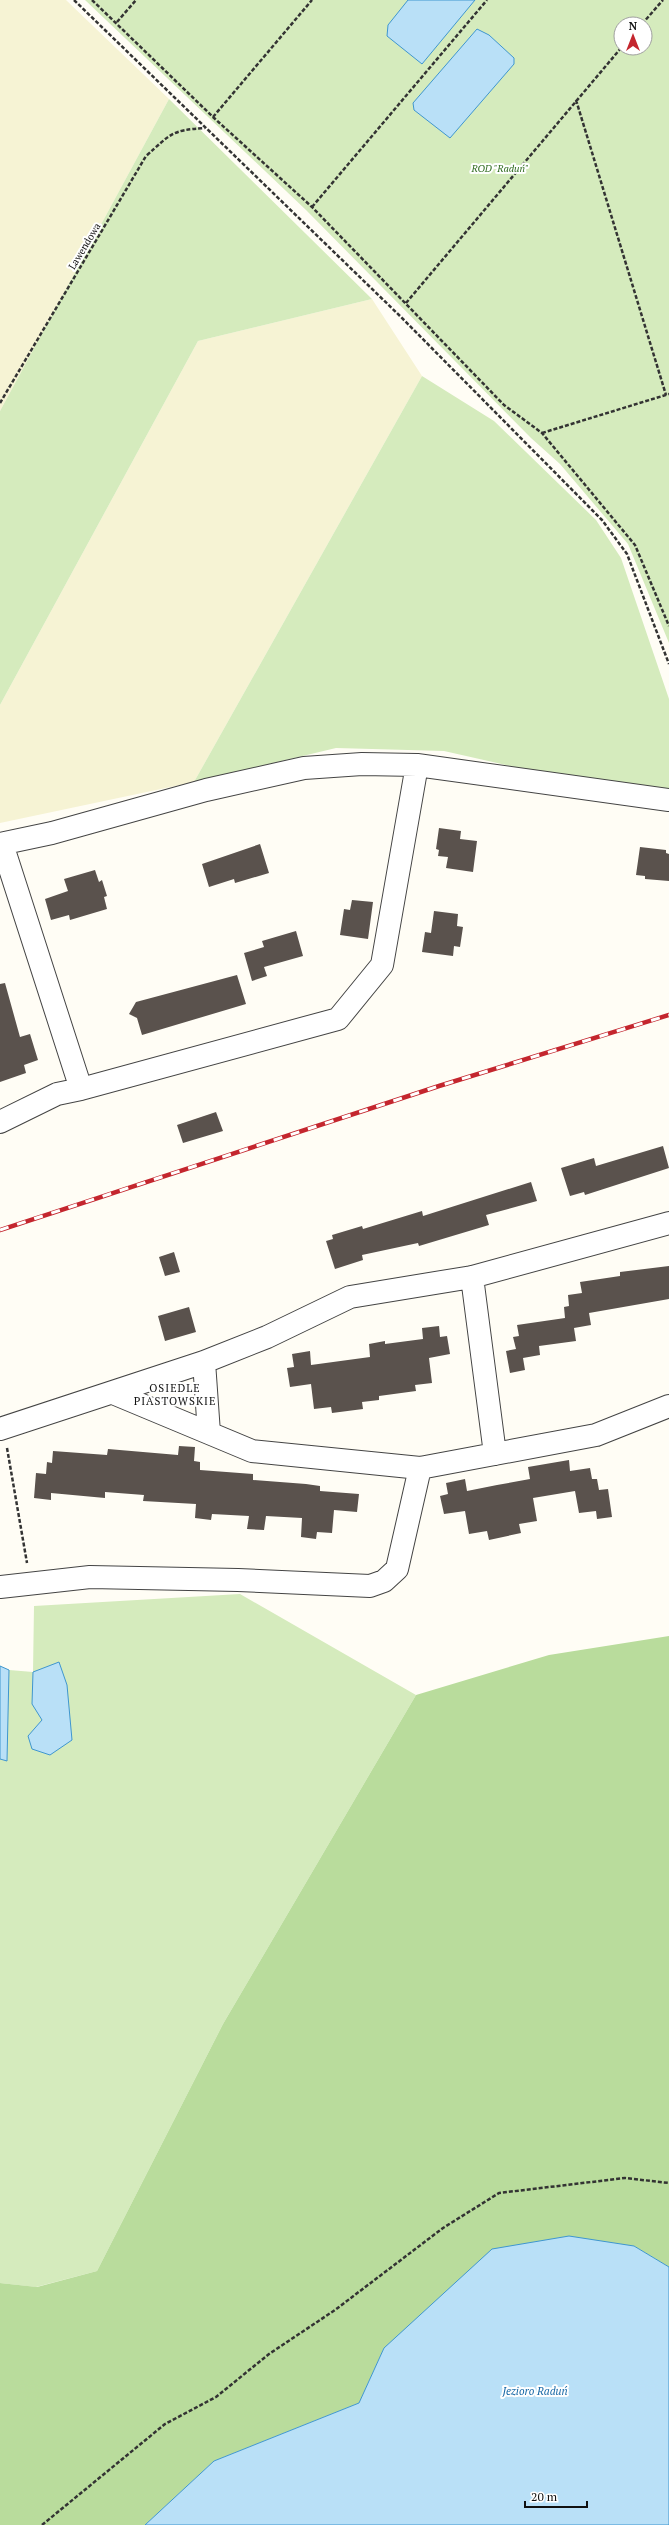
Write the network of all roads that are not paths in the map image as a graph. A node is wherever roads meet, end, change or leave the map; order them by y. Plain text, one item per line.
1 (417, 765) junction
2 (669, 800) edge
3 (1, 844) edge
4 (80, 1089) junction
5 (0, 1122) edge
6 (669, 1223) edge
7 (472, 1277) junction
8 (204, 1362) junction
9 (113, 1393) junction
10 (669, 1406) edge
11 (209, 1433) junction
12 (2, 1435) edge
13 (495, 1454) junction
14 (420, 1468) junction
15 (0, 1587) edge

1 - 2 street
1 - 3 street
1 - 4 street
3 - 4 street
4 - 5 street
6 - 7 street
7 - 8 street
7 - 13 street
8 - 9 street
8 - 11 street
9 - 11 street
9 - 12 street
10 - 13 street
11 - 14 street
13 - 14 street
14 - 15 street

